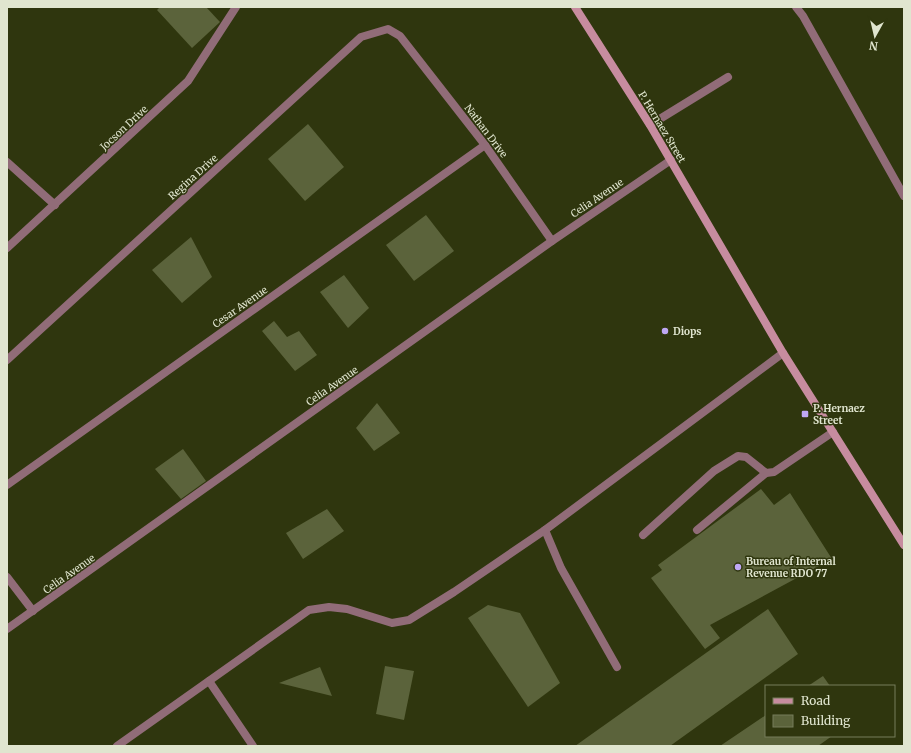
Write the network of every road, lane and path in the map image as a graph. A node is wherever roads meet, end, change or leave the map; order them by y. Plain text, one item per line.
1 (236, 7) edge
2 (575, 7) edge
3 (796, 7) edge
4 (400, 36) joint
5 (728, 77) dead end
6 (650, 125) junction
7 (485, 145) junction
8 (671, 160) junction
9 (7, 162) edge
10 (904, 196) edge
11 (56, 205) junction
12 (552, 241) junction
13 (7, 248) edge
14 (783, 353) junction
15 (7, 360) edge
16 (833, 432) junction
17 (766, 473) junction
18 (7, 485) edge
19 (545, 530) junction
20 (697, 530) dead end
21 (643, 535) dead end
22 (904, 545) edge
23 (7, 577) edge
24 (33, 611) junction
25 (7, 629) edge
26 (617, 667) dead end
27 (209, 681) junction
28 (117, 746) edge
29 (253, 746) edge

1 - 11 street, Jocson Drive
2 - 6 main road, P. Hernaez Street
3 - 10 street
4 - 7 street, Nathan Drive
4 - 15 street, Regina Drive
5 - 6 street
6 - 8 main road, P. Hernaez Street
7 - 12 street, Nathan Drive
7 - 18 street, Cesar Avenue
8 - 12 street, Celia Avenue
8 - 14 main road, P. Hernaez Street
9 - 11 street
11 - 13 street, Jocson Drive
12 - 24 street, Celia Avenue
14 - 16 main road, P. Hernaez Street
14 - 19 street
16 - 17 street
16 - 22 main road, P. Hernaez Street
17 - 20 street
17 - 21 street
19 - 26 street
19 - 27 street
23 - 24 street
24 - 25 street, Celia Avenue
27 - 28 street
27 - 29 street

